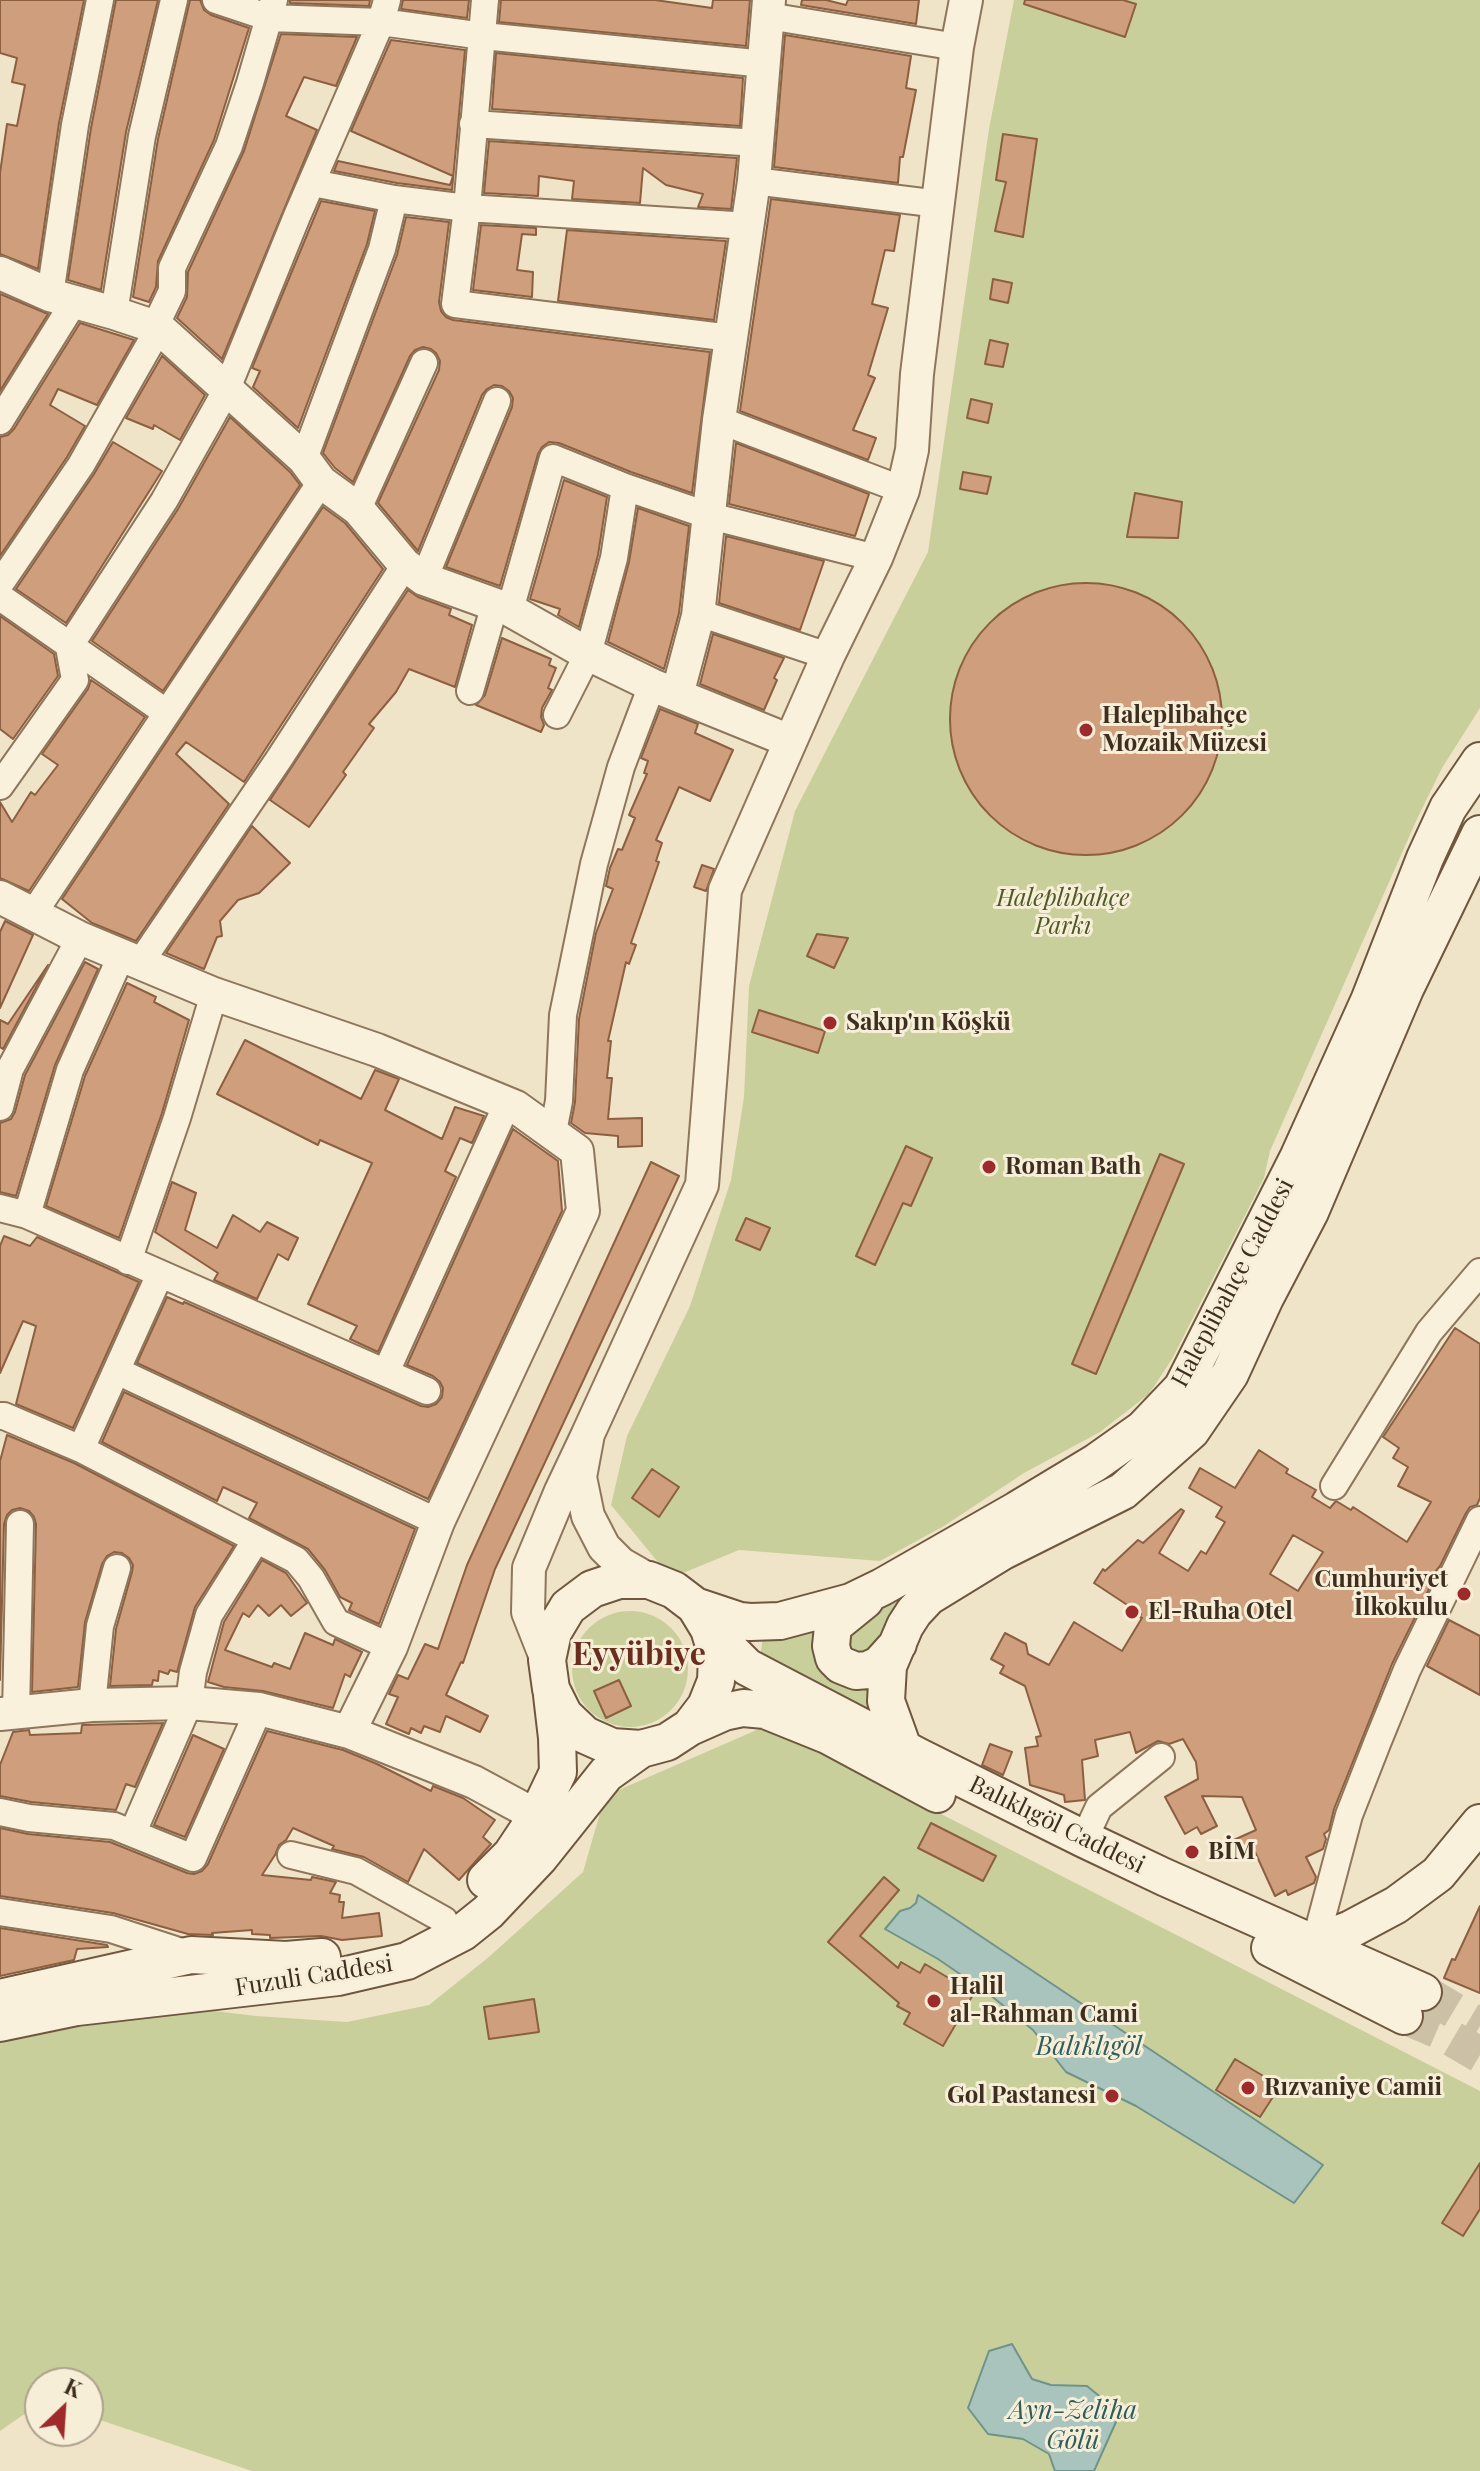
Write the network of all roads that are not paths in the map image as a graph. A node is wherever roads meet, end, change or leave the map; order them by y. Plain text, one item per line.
1 (100, 0) edge
2 (174, 0) edge
3 (216, 0) edge
4 (485, 0) edge
5 (966, 0) edge
6 (769, 8) edge
7 (272, 9) edge
8 (384, 11) edge
9 (483, 36) junction
10 (957, 47) junction
11 (765, 64) junction
12 (473, 124) junction
13 (757, 143) junction
14 (754, 181) junction
15 (313, 183) junction
16 (394, 199) junction
17 (939, 204) junction
18 (467, 208) junction
19 (749, 226) junction
20 (0, 273) edge
21 (62, 298) junction
22 (114, 313) junction
23 (159, 328) junction
24 (731, 338) junction
25 (424, 363) dead end
26 (226, 391) junction
27 (497, 401) dead end
28 (719, 420) junction
29 (0, 421) edge
30 (312, 470) junction
31 (625, 487) junction
32 (903, 490) junction
33 (358, 509) junction
34 (710, 516) junction
35 (876, 558) junction
36 (415, 572) junction
37 (0, 584) edge
38 (0, 597) edge
39 (503, 607) junction
40 (699, 613) junction
41 (69, 647) junction
42 (588, 654) junction
43 (828, 656) junction
44 (665, 690) junction
45 (470, 691) dead end
46 (167, 713) junction
47 (557, 715) dead end
48 (790, 741) junction
49 (1480, 761) edge
50 (0, 786) edge
51 (1480, 834) edge
52 (9, 905) edge
53 (80, 938) junction
54 (131, 958) junction
55 (214, 994) junction
56 (507, 1104) junction
57 (0, 1107) edge
58 (553, 1132) junction
59 (0, 1208) edge
60 (27, 1215) junction
61 (128, 1261) junction
62 (1480, 1272) edge
63 (160, 1274) junction
64 (117, 1371) junction
65 (386, 1372) junction
66 (427, 1391) dead end
67 (0, 1416) edge
68 (588, 1434) junction
69 (81, 1449) junction
70 (1334, 1486) dead end
71 (1480, 1520) edge
72 (438, 1522) junction
73 (20, 1524) dead end
74 (256, 1540) junction
75 (117, 1568) dead end
76 (649, 1580) junction
77 (882, 1587) junction
78 (702, 1618) junction
79 (898, 1644) junction
80 (391, 1647) junction
81 (549, 1675) junction
82 (189, 1703) junction
83 (92, 1705) junction
84 (259, 1709) junction
85 (8, 1714) edge
86 (690, 1727) junction
87 (349, 1732) junction
88 (903, 1748) junction
89 (641, 1749) junction
90 (1161, 1757) dead end
91 (0, 1812) edge
92 (537, 1816) junction
93 (1480, 1823) edge
94 (133, 1832) junction
95 (1084, 1839) junction
96 (291, 1855) dead end
97 (0, 1912) edge
98 (444, 1920) junction
99 (1315, 1943) junction
100 (191, 1955) junction
101 (0, 1998) edge
102 (0, 2023) edge

1 - 21 street
2 - 22 street
3 - 7 street
4 - 9 street
5 - 10 street
6 - 10 street
6 - 11 street
7 - 8 street
7 - 23 street
8 - 9 street
8 - 15 street
9 - 11 street
9 - 12 street
10 - 17 street
11 - 13 street
12 - 13 street
12 - 18 street
13 - 14 street
14 - 17 street
14 - 19 street
15 - 16 street
15 - 26 street
16 - 18 street
16 - 30 street
17 - 32 street
18 - 19 street
18 - 24 street
19 - 24 street
20 - 21 street
21 - 22 street
21 - 29 street
22 - 23 street
23 - 26 street
23 - 37 street
24 - 28 street
25 - 33 street
26 - 30 street
26 - 41 street
27 - 36 street
28 - 32 street
28 - 34 street
30 - 33 street
30 - 46 street
31 - 34 street
31 - 39 street
31 - 42 street
32 - 35 street
33 - 36 street
34 - 35 street
34 - 40 street
35 - 43 street
36 - 39 street
36 - 54 street
38 - 41 street
39 - 42 street
39 - 45 street
40 - 43 street
40 - 44 street
41 - 46 street
41 - 50 street
42 - 44 street
42 - 47 street
43 - 48 street
44 - 48 street
44 - 58 street
46 - 52 street
48 - 68 street
49 - 77 main road, Haleplibahçe Caddesi
51 - 79 main road, Haleplibahçe Caddesi
52 - 53 street
53 - 54 street
53 - 57 street
54 - 55 street
54 - 60 street
55 - 56 street
55 - 61 street
56 - 58 street
56 - 65 street
58 - 72 street
59 - 60 street
60 - 61 street
61 - 63 street
62 - 70 street
63 - 64 street
63 - 65 street
64 - 69 street
64 - 72 street
65 - 66 street
67 - 69 street
68 - 76 street
68 - 81 street
69 - 74 street
71 - 99 street
72 - 80 street
73 - 85 street
74 - 80 street
74 - 82 street
75 - 83 street
76 - 78 main road
76 - 81 main road
77 - 78 main road, Haleplibahçe Caddesi
77 - 79 main road
78 - 86 main road
78 - 88 main road, Balıklıgöl Caddesi
79 - 88 main road, Haleplibahçe Caddesi
80 - 87 street
81 - 89 main road
81 - 92 main road, Fuzuli Caddesi
82 - 83 street
82 - 84 street
82 - 94 street
83 - 85 street
84 - 87 street
84 - 94 street
86 - 89 main road
86 - 99 main road, Balıklıgöl Caddesi
87 - 92 street
88 - 95 main road, Balıklıgöl Caddesi
89 - 102 main road, Fuzuli Caddesi
90 - 95 street
91 - 94 street
92 - 98 main road, Fuzuli Caddesi
93 - 99 main road
95 - 99 main road, Balıklıgöl Caddesi
96 - 98 street
97 - 100 street
98 - 100 main road, Fuzuli Caddesi
100 - 101 main road, Fuzuli Caddesi

